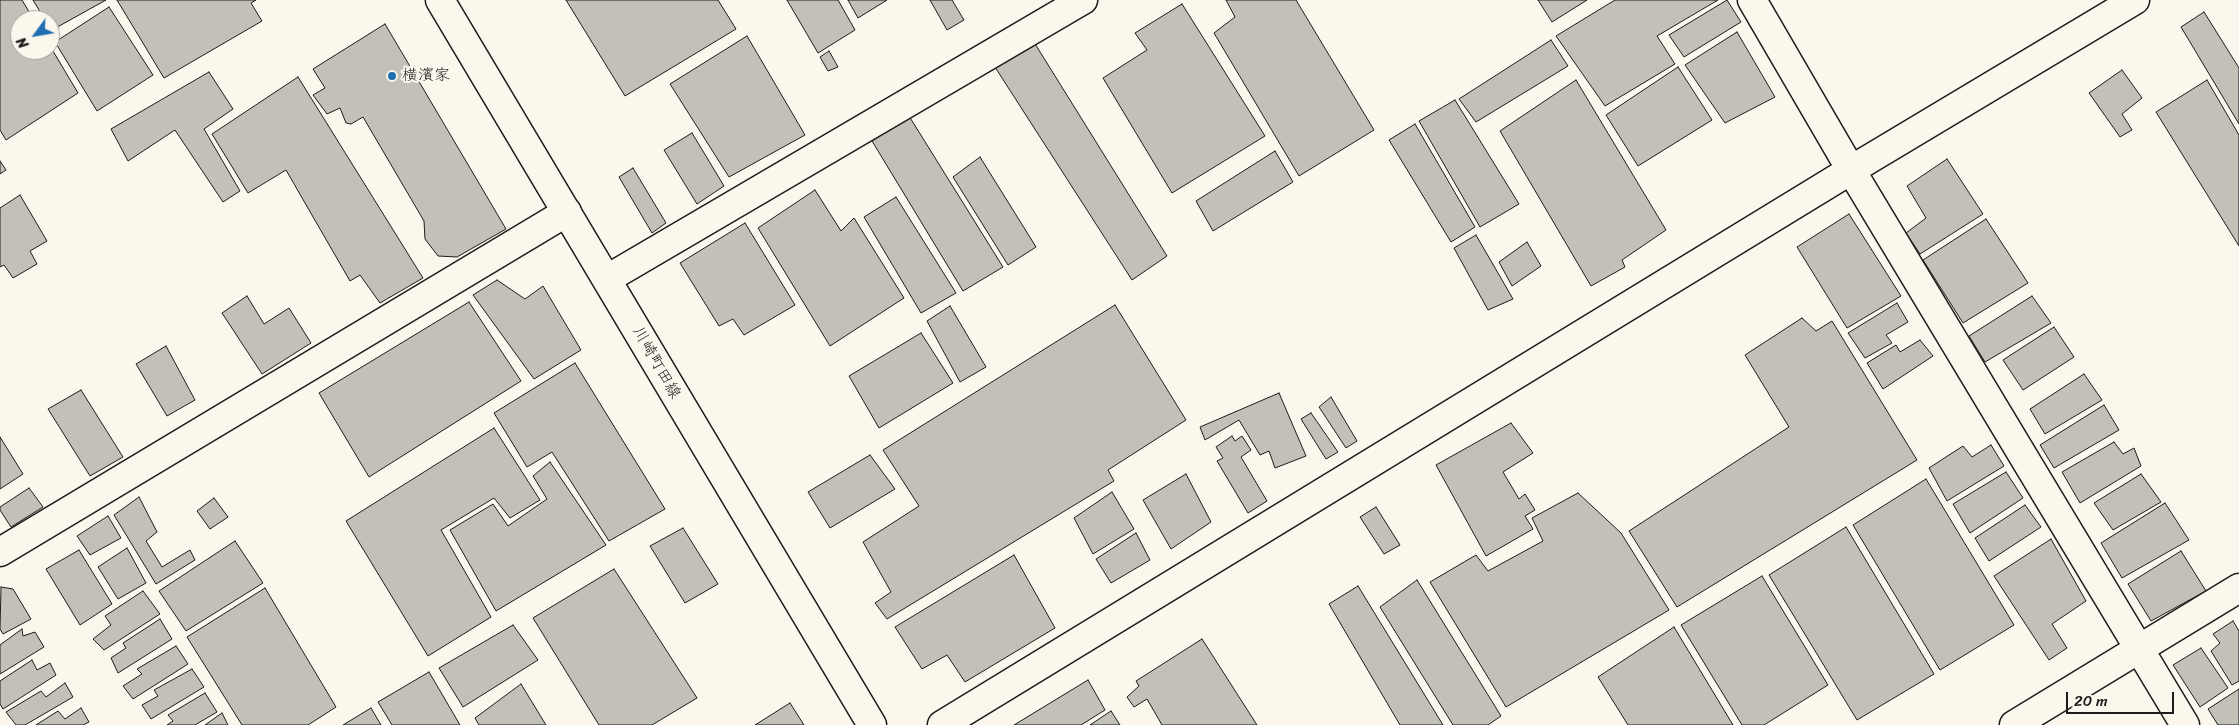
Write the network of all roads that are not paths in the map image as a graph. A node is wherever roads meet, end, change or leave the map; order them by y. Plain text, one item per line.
1 (440, 0) edge
2 (1084, 0) edge
3 (1752, 0) edge
4 (2136, 0) edge
5 (1851, 170) junction
6 (567, 212) junction
7 (607, 279) junction
8 (0, 552) edge
9 (2239, 588) edge
10 (2139, 649) junction
11 (872, 725) edge
12 (942, 725) edge
13 (2014, 725) edge
14 (2185, 725) edge

1 - 6 street, 川崎町田線
2 - 7 street
3 - 5 street
4 - 5 street
5 - 10 street
5 - 12 street
6 - 7 street, 川崎町田線
6 - 8 street
7 - 11 street, 川崎町田線
9 - 10 street
10 - 13 street
10 - 14 street

